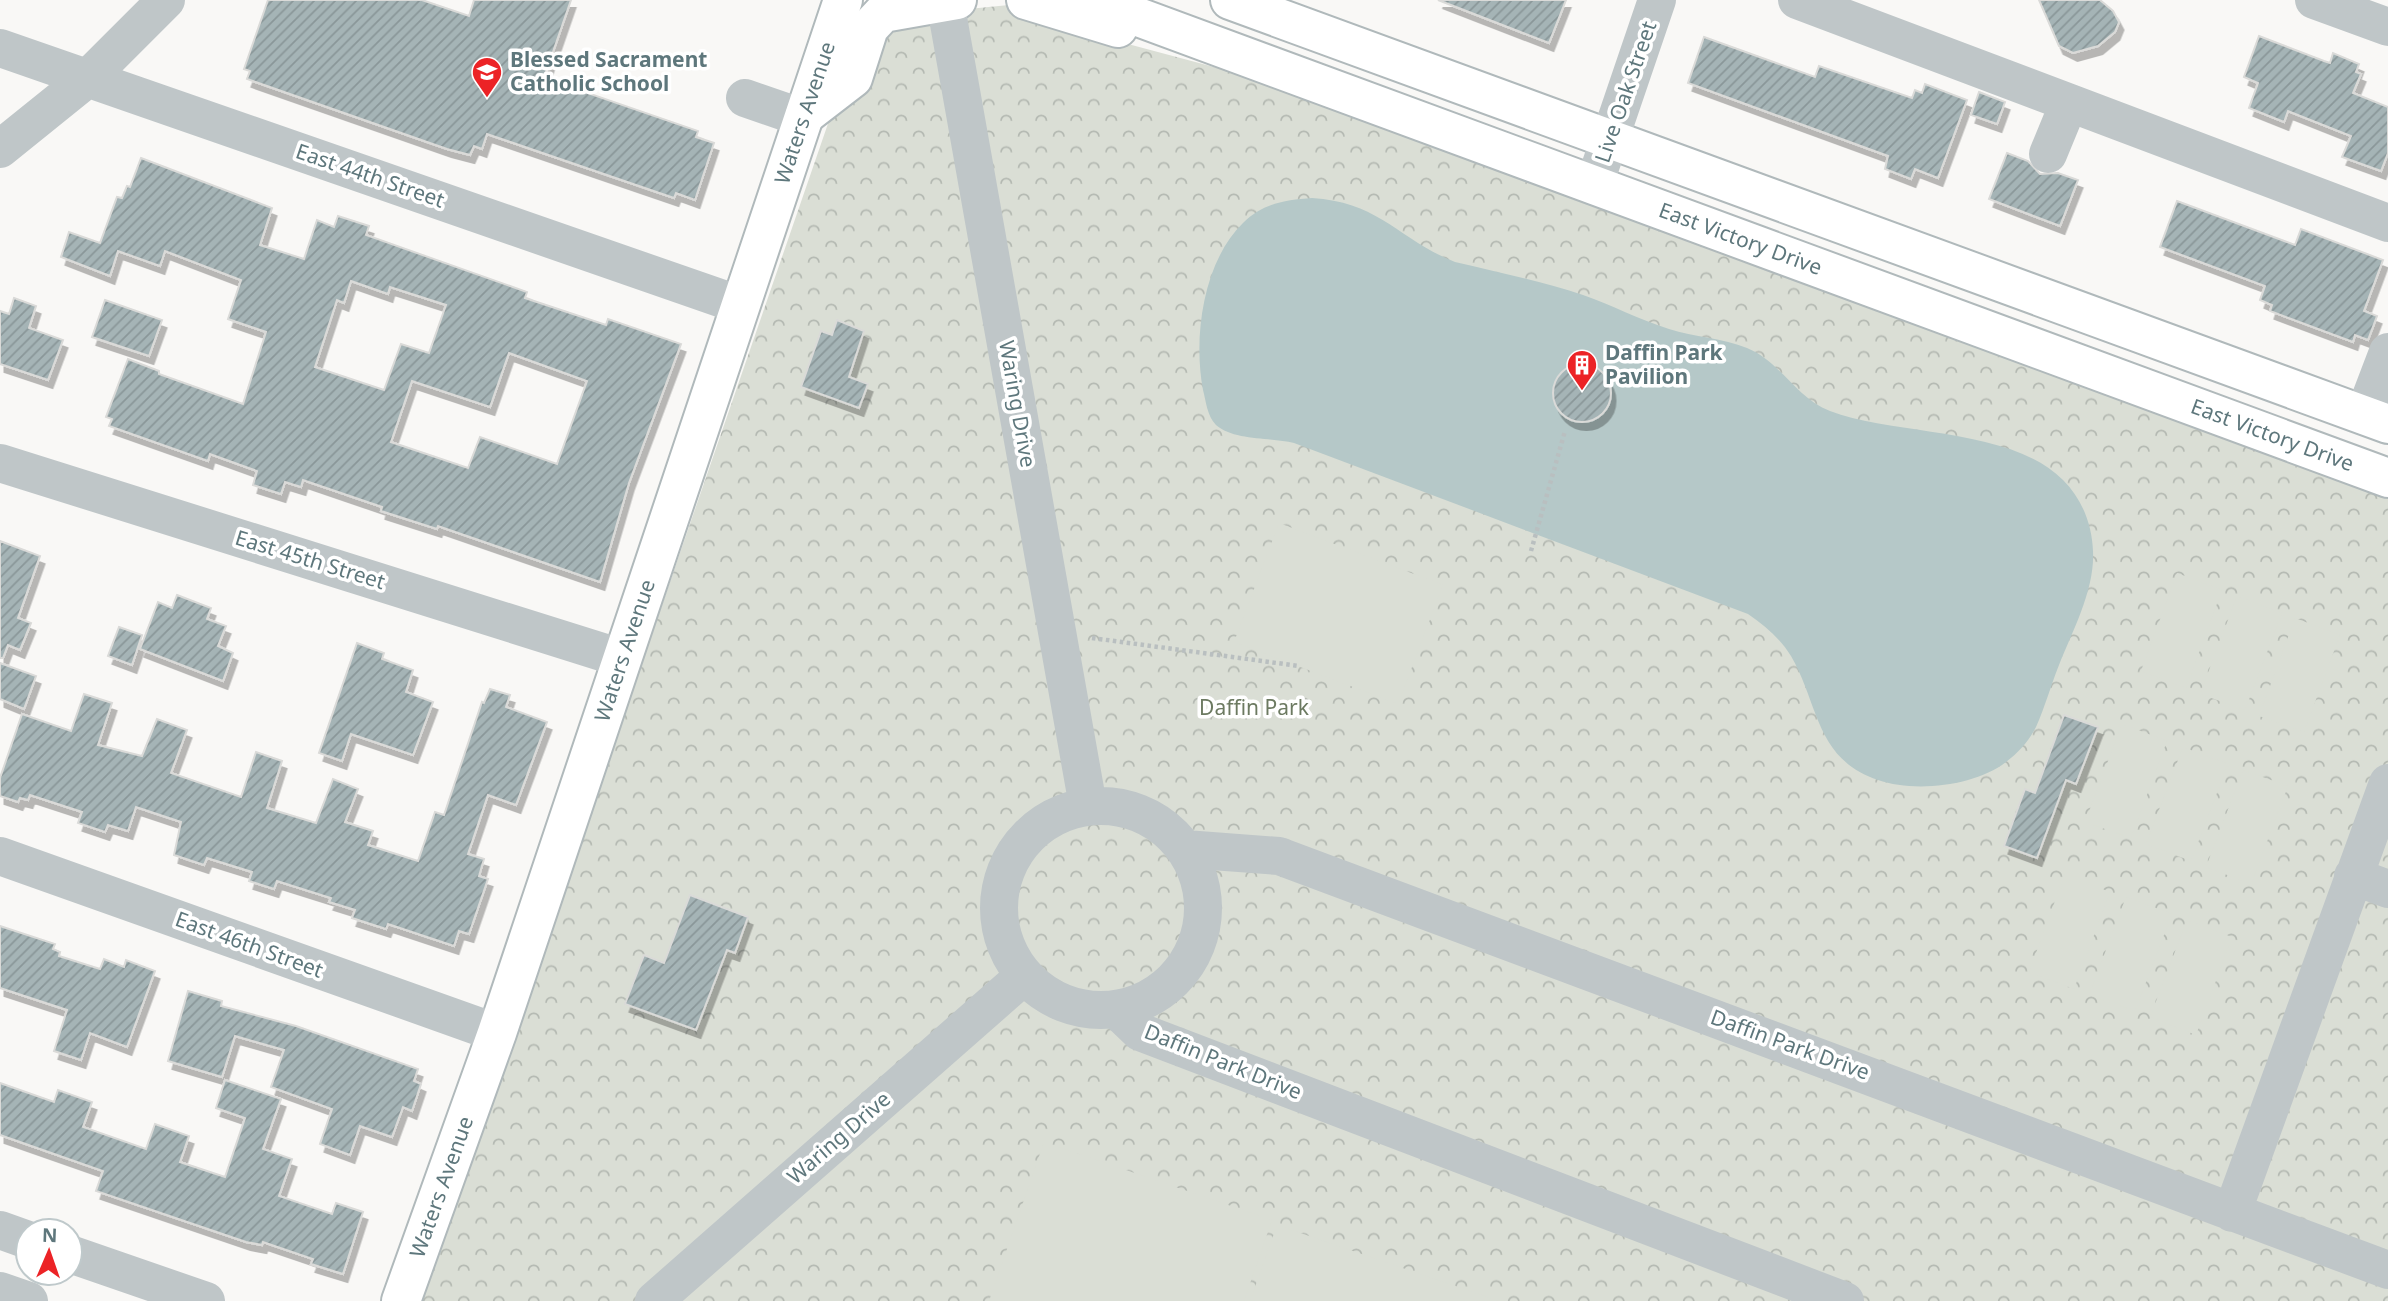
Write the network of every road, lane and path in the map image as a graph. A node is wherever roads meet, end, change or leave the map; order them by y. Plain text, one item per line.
1 (166, 0) edge
2 (843, 0) edge
3 (1026, 0) edge
4 (1092, 0) edge
5 (1230, 0) edge
6 (1657, 0) edge
7 (1797, 0) edge
8 (2314, 0) edge
9 (951, 1) edge
10 (2388, 27) edge
11 (0, 48) edge
12 (1238, 54) junction
13 (88, 78) junction
14 (745, 98) dead end
15 (2069, 103) junction
16 (804, 116) junction
17 (1609, 140) junction
18 (0, 149) edge
19 (2048, 154) dead end
20 (1594, 184) junction
21 (2388, 223) edge
22 (740, 305) junction
23 (2388, 352) edge
24 (2376, 420) edge
25 (1564, 430) dead end
26 (2263, 433) junction
27 (0, 463) edge
28 (2388, 478) edge
29 (1531, 551) dead end
30 (1057, 634) junction
31 (621, 658) junction
32 (1299, 666) dead end
33 (2388, 783) edge
34 (1088, 806) junction
35 (1185, 849) junction
36 (0, 856) edge
37 (2353, 876) junction
38 (2388, 889) edge
39 (1024, 976) junction
40 (1116, 1009) junction
41 (498, 1033) junction
42 (2232, 1213) junction
43 (84, 1259) edge
44 (2388, 1270) edge
45 (0, 1291) edge
46 (29, 1301) edge
47 (206, 1301) edge
48 (401, 1301) edge
49 (654, 1301) edge
50 (1845, 1301) edge

1 - 13 street
2 - 16 main road, Waters Avenue
3 - 12 main road
4 - 12 main road, East Victory Drive
5 - 17 main road
6 - 17 street, Live Oak Street
7 - 15 street
8 - 10 street
9 - 16 main road
9 - 30 street, Waring Drive
11 - 13 street, East 44th Street
12 - 20 main road, East Victory Drive
13 - 18 street
13 - 22 street, East 44th Street
14 - 16 street
15 - 19 street
15 - 21 street
16 - 22 main road, Waters Avenue
17 - 20 street, Live Oak Street
17 - 24 main road
20 - 26 main road, East Victory Drive
22 - 31 main road, Waters Avenue
23 - 24 street
24 - 26 main road
25 - 29 path
26 - 28 main road, East Victory Drive
27 - 31 street, East 45th Street
30 - 32 path
30 - 34 street, Waring Drive
31 - 41 main road, Waters Avenue
33 - 37 street
34 - 35 street
34 - 39 street
35 - 40 street
35 - 42 street, Daffin Park Drive
36 - 41 street, East 46th Street
37 - 38 street
37 - 42 street
39 - 40 street
39 - 49 street, Waring Drive
40 - 50 street, Daffin Park Drive
41 - 48 main road, Waters Avenue
42 - 44 street, Daffin Park Drive
43 - 47 street
45 - 46 street

